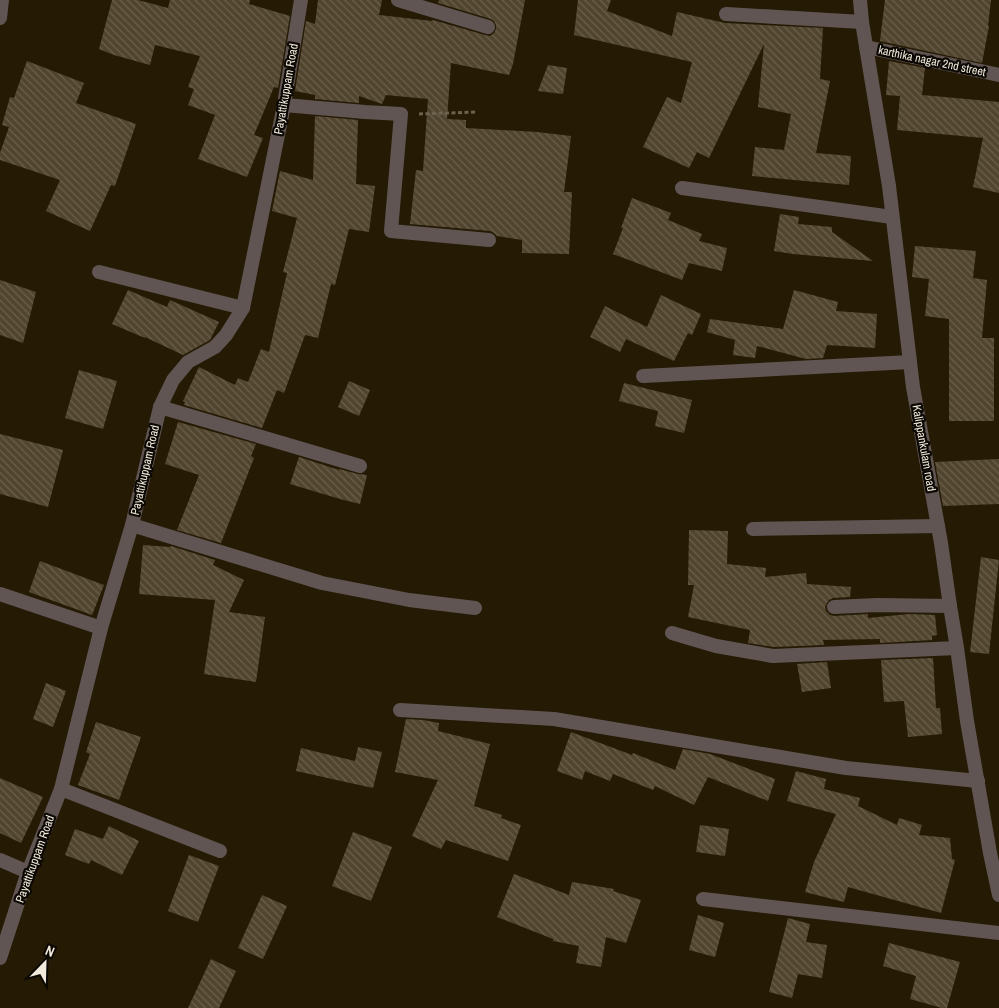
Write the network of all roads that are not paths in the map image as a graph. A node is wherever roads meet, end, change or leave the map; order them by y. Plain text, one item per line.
1 (2, 0) edge
2 (301, 0) edge
3 (398, 0) edge
4 (860, 0) edge
5 (726, 14) dead end
6 (0, 18) edge
7 (862, 22) junction
8 (488, 27) dead end
9 (866, 48) junction
10 (999, 75) edge
11 (284, 105) junction
12 (682, 188) dead end
13 (892, 217) junction
14 (489, 240) dead end
15 (99, 272) dead end
16 (243, 308) junction
17 (910, 362) junction
18 (643, 376) dead end
19 (160, 407) junction
20 (360, 466) dead end
21 (132, 525) junction
22 (938, 526) junction
23 (753, 529) dead end
24 (0, 594) edge
25 (834, 606) dead end
26 (950, 606) junction
27 (475, 608) dead end
28 (101, 628) junction
29 (672, 633) dead end
30 (957, 648) junction
31 (400, 710) dead end
32 (978, 780) junction
33 (61, 789) junction
34 (220, 851) dead end
35 (0, 860) edge
36 (28, 872) junction
37 (999, 895) edge
38 (703, 899) dead end
39 (999, 933) edge
40 (0, 958) edge

1 - 6 street
2 - 11 street, Payattikuppam Road
3 - 8 street
4 - 7 street, Kalippankulam road
5 - 7 street
7 - 9 street, Kalippankulam road
9 - 10 street, karthika nagar 2nd street
9 - 13 street, Kalippankulam road
11 - 14 street
11 - 16 street, Payattikuppam Road
12 - 13 street
13 - 17 street, Kalippankulam road
15 - 16 street
16 - 19 street, Payattikuppam Road
17 - 18 street
17 - 22 street, Kalippankulam road
19 - 20 street
19 - 21 street, Payattikuppam Road
21 - 27 street
21 - 28 street, Payattikuppam Road
22 - 23 street
22 - 26 street, Kalippankulam road
24 - 28 street
25 - 26 street
26 - 30 street, Kalippankulam road
28 - 33 street, Payattikuppam Road
29 - 30 street
30 - 32 street, Kalippankulam road
31 - 32 street
32 - 37 street, Kalippankulam road
33 - 34 street
33 - 36 street, Payattikuppam Road
35 - 36 street
36 - 40 street, Payattikuppam Road
38 - 39 street

